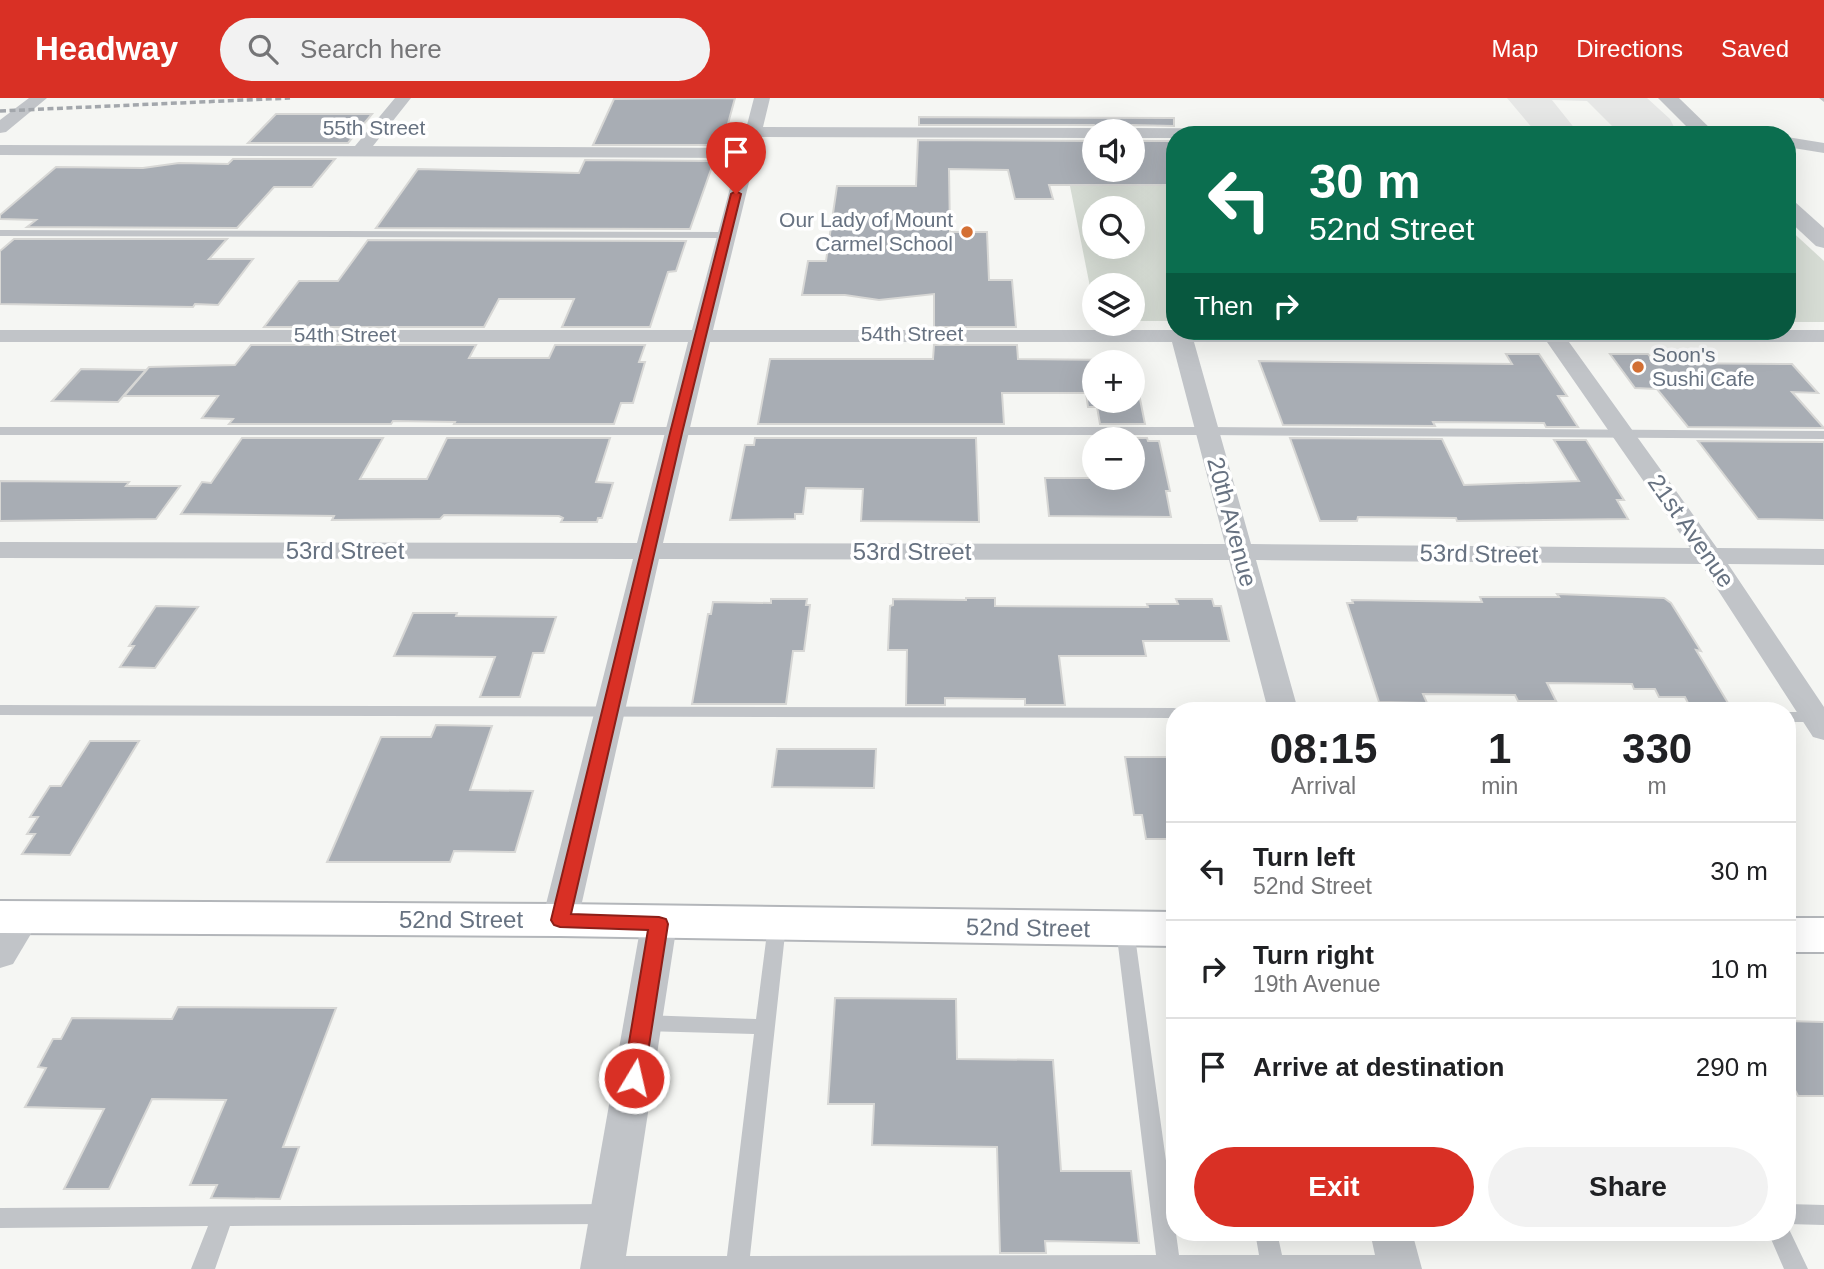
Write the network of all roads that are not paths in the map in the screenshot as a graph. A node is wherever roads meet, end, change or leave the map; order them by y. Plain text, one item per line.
1 (39, 98) edge
2 (403, 98) edge
3 (762, 98) edge
4 (1668, 98) edge
5 (1698, 126) edge
6 (0, 128) edge
7 (1082, 133) edge
8 (1145, 133) edge
9 (1166, 133) edge
10 (751, 142) junction
11 (1796, 143) edge
12 (1824, 148) edge
13 (0, 150) edge
14 (360, 151) junction
15 (1796, 215) edge
16 (0, 233) edge
17 (725, 235) junction
18 (1824, 241) edge
19 (702, 334) junction
20 (1166, 334) edge
21 (1796, 335) edge
22 (1824, 335) edge
23 (0, 336) edge
24 (1183, 340) edge
25 (1557, 340) edge
26 (0, 431) edge
27 (1208, 431) junction
28 (676, 433) junction
29 (1624, 433) junction
30 (1824, 435) edge
31 (0, 550) edge
32 (648, 552) junction
33 (1241, 552) junction
34 (1710, 556) junction
35 (1824, 558) edge
36 (1281, 702) edge
37 (0, 710) edge
38 (611, 710) junction
39 (1166, 713) edge
40 (1796, 718) edge
41 (1821, 721) edge
42 (560, 920) junction
43 (659, 924) junction
44 (777, 925) junction
45 (8, 929) edge
46 (1125, 929) junction
47 (1166, 929) edge
48 (1796, 935) edge
49 (1824, 935) edge
50 (643, 1023) junction
51 (765, 1027) junction
52 (611, 1214) junction
53 (1796, 1214) edge
54 (1824, 1215) edge
55 (223, 1216) junction
56 (0, 1217) edge
57 (1268, 1241) edge
58 (1783, 1241) edge
59 (1396, 1255) edge
60 (1169, 1265) junction
61 (1272, 1265) junction
62 (737, 1266) junction
63 (602, 1267) edge
64 (1009, 1267) edge
65 (203, 1269) edge
66 (1796, 1269) edge

1 - 6 street
2 - 14 street
3 - 10 street
4 - 5 street
7 - 10 street, 55th Street
8 - 9 street
10 - 14 street, 55th Street
10 - 17 street
11 - 12 street
13 - 14 street, 55th Street
15 - 18 street
16 - 17 lane
17 - 19 street
19 - 20 street, 54th Street
19 - 23 street, 54th Street
19 - 28 street
21 - 22 street, 54th Street
24 - 27 street, 20th Avenue
25 - 29 street, 21st Avenue
26 - 28 lane
27 - 28 lane
27 - 29 lane
27 - 33 street, 20th Avenue
28 - 32 street
29 - 30 lane
29 - 34 street, 21st Avenue
31 - 32 street, 53rd Street
32 - 33 street, 53rd Street
32 - 38 street
33 - 34 street, 53rd Street
33 - 36 street, 20th Avenue
34 - 35 street, 53rd Street
34 - 41 street, 21st Avenue
37 - 38 lane
38 - 39 lane
38 - 42 street
40 - 41 lane
42 - 43 main road, 52nd Street
42 - 45 main road, 52nd Street
43 - 44 main road, 52nd Street
43 - 50 street
44 - 46 main road, 52nd Street
44 - 51 lane
46 - 47 main road, 52nd Street
46 - 60 lane
48 - 49 main road
50 - 51 lane
50 - 52 street
51 - 62 lane
52 - 55 lane
52 - 63 street
53 - 54 lane
55 - 56 lane
55 - 65 lane
57 - 61 lane
58 - 66 lane
59 - 61 lane
60 - 61 lane
60 - 64 lane
62 - 63 lane
62 - 64 lane

